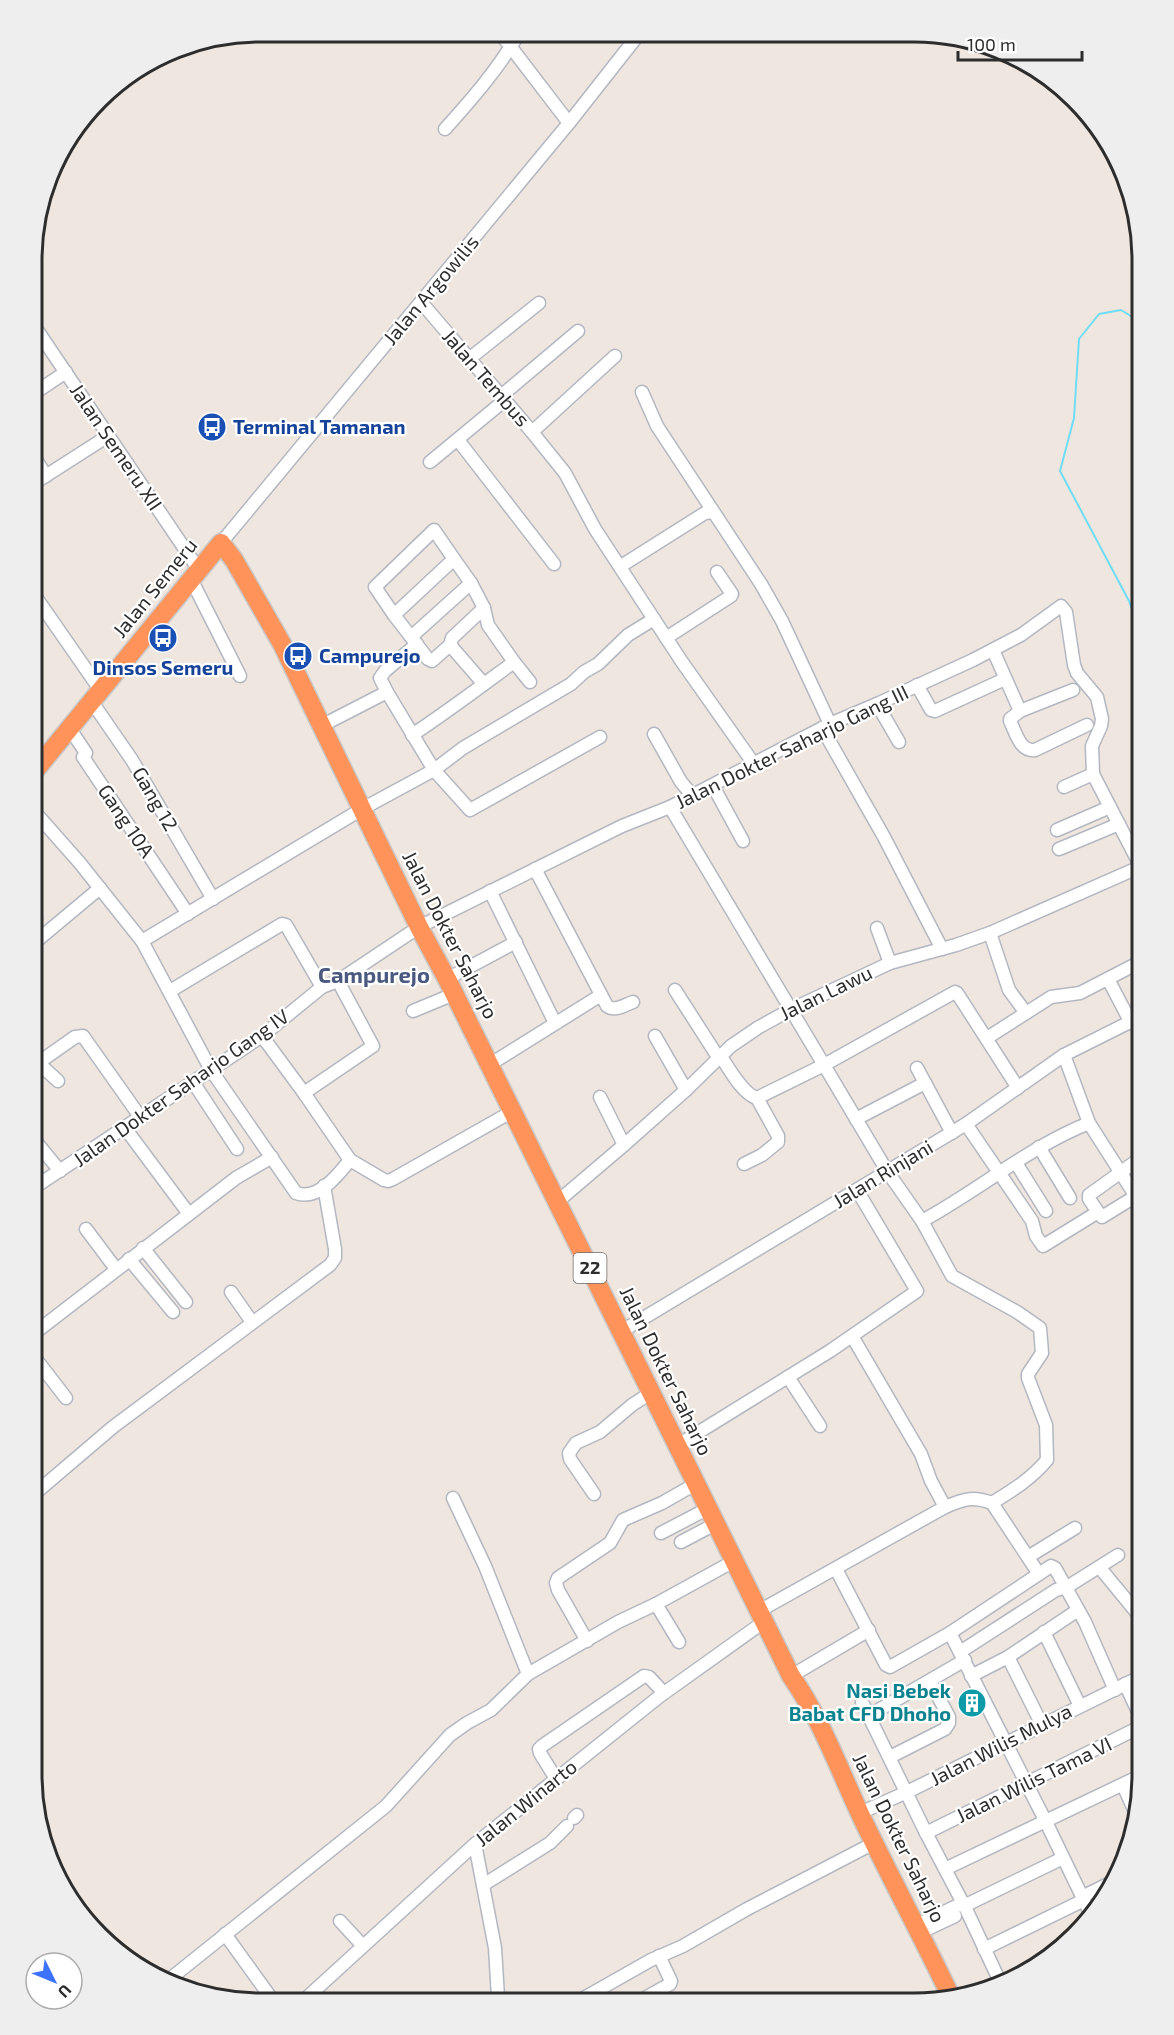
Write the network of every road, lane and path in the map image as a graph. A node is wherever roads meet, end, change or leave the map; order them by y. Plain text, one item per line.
1 (507, 42) edge
2 (514, 42) edge
3 (630, 42) edge
4 (511, 48) junction
5 (569, 123) junction
6 (445, 129) dead end
7 (421, 302) junction
8 (539, 303) dead end
9 (578, 331) dead end
10 (42, 337) edge
11 (615, 356) dead end
12 (469, 359) junction
13 (66, 372) junction
14 (42, 388) edge
15 (642, 392) dead end
16 (503, 398) junction
17 (532, 432) junction
18 (108, 436) junction
19 (458, 440) junction
20 (430, 462) dead end
21 (42, 470) edge
22 (46, 476) junction
23 (42, 478) edge
24 (712, 512) junction
25 (221, 543) junction
26 (454, 559) junction
27 (554, 564) dead end
28 (621, 567) junction
29 (717, 572) dead end
30 (195, 574) junction
31 (471, 583) junction
32 (42, 608) edge
33 (484, 608) junction
34 (394, 615) junction
35 (654, 619) junction
36 (666, 638) junction
37 (414, 641) junction
38 (450, 645) junction
39 (993, 650) junction
40 (514, 662) junction
41 (240, 676) dead end
42 (1005, 679) junction
43 (531, 682) dead end
44 (483, 683) junction
45 (917, 685) junction
46 (1073, 690) dead end
47 (387, 692) junction
48 (96, 696) junction
49 (877, 704) junction
50 (1020, 711) junction
51 (1087, 725) dead end
52 (321, 726) junction
53 (826, 726) junction
54 (70, 729) junction
55 (654, 734) dead end
56 (412, 735) junction
57 (600, 736) dead end
58 (899, 742) dead end
59 (42, 762) edge
60 (754, 764) junction
61 (434, 770) junction
62 (1093, 774) junction
63 (713, 786) junction
64 (1064, 788) dead end
65 (693, 796) junction
66 (670, 807) junction
67 (1110, 807) junction
68 (362, 809) junction
69 (42, 820) edge
70 (1119, 824) junction
71 (1057, 830) dead end
72 (743, 841) dead end
73 (1132, 848) edge
74 (1059, 849) dead end
75 (535, 869) junction
76 (1132, 871) edge
77 (100, 888) junction
78 (490, 891) junction
79 (213, 899) junction
80 (188, 914) junction
81 (419, 927) junction
82 (877, 928) dead end
83 (990, 933) junction
84 (42, 936) edge
85 (142, 941) junction
86 (516, 942) junction
87 (942, 949) junction
88 (890, 963) junction
89 (1132, 966) edge
90 (1108, 979) junction
91 (338, 981) junction
92 (451, 986) junction
93 (322, 987) junction
94 (675, 990) dead end
95 (170, 991) junction
96 (601, 995) junction
97 (633, 1002) dead end
98 (790, 1010) junction
99 (413, 1011) dead end
100 (1132, 1012) edge
101 (1026, 1013) junction
102 (1132, 1021) edge
103 (555, 1023) junction
104 (262, 1036) junction
105 (655, 1036) dead end
106 (987, 1038) junction
107 (1064, 1055) junction
108 (42, 1056) edge
109 (719, 1056) junction
110 (489, 1065) junction
111 (824, 1065) junction
112 (42, 1066) edge
113 (917, 1068) dead end
114 (211, 1070) junction
115 (58, 1081) dead end
116 (193, 1082) junction
117 (925, 1083) junction
118 (1018, 1088) junction
119 (686, 1090) junction
120 (304, 1093) junction
121 (600, 1097) dead end
122 (757, 1098) junction
123 (513, 1112) junction
124 (141, 1118) junction
125 (856, 1119) junction
126 (1089, 1123) junction
127 (966, 1124) junction
128 (125, 1128) junction
129 (952, 1133) junction
130 (624, 1145) junction
131 (1039, 1147) junction
132 (42, 1149) edge
133 (237, 1149) dead end
134 (272, 1157) junction
135 (350, 1160) junction
136 (1016, 1163) junction
137 (1132, 1163) edge
138 (744, 1164) dead end
139 (60, 1171) junction
140 (888, 1171) junction
141 (1120, 1171) junction
142 (999, 1173) junction
143 (42, 1183) edge
144 (324, 1186) junction
145 (857, 1190) junction
146 (1132, 1190) edge
147 (1070, 1198) dead end
148 (557, 1202) junction
149 (1132, 1204) edge
150 (1046, 1211) dead end
151 (1098, 1212) junction
152 (189, 1214) junction
153 (922, 1221) junction
154 (86, 1229) dead end
155 (143, 1248) junction
156 (129, 1259) junction
157 (116, 1269) junction
158 (231, 1292) dead end
159 (186, 1302) dead end
160 (173, 1312) dead end
161 (252, 1322) junction
162 (42, 1326) edge
163 (622, 1331) junction
164 (852, 1336) junction
165 (42, 1367) edge
166 (788, 1377) junction
167 (652, 1392) junction
168 (66, 1398) dead end
169 (820, 1426) dead end
170 (678, 1445) junction
171 (697, 1483) junction
172 (42, 1487) edge
173 (594, 1494) dead end
174 (453, 1498) dead end
175 (992, 1503) junction
176 (945, 1508) junction
177 (713, 1515) junction
178 (1075, 1528) dead end
179 (661, 1533) dead end
180 (681, 1542) dead end
181 (1118, 1555) dead end
182 (1028, 1557) junction
183 (734, 1561) junction
184 (1100, 1568) junction
185 (836, 1569) junction
186 (1039, 1574) junction
187 (1067, 1587) junction
188 (656, 1604) junction
189 (1132, 1607) edge
190 (1078, 1610) junction
191 (762, 1616) junction
192 (868, 1630) junction
193 (1044, 1632) junction
194 (950, 1633) junction
195 (587, 1641) junction
196 (679, 1642) dead end
197 (962, 1656) junction
198 (1008, 1657) junction
199 (528, 1674) junction
200 (791, 1676) junction
201 (971, 1676) junction
202 (930, 1681) junction
203 (1132, 1681) edge
204 (1120, 1687) junction
205 (664, 1693) junction
206 (862, 1702) dead end
207 (1132, 1705) edge
208 (1080, 1706) junction
209 (870, 1715) junction
210 (1042, 1725) junction
211 (1132, 1731) edge
212 (1006, 1744) junction
213 (890, 1756) junction
214 (556, 1779) junction
215 (1132, 1780) edge
216 (1026, 1783) junction
217 (1123, 1785) junction
218 (908, 1792) junction
219 (1130, 1801) edge
220 (860, 1813) junction
221 (573, 1820) dead end
222 (1046, 1822) junction
223 (926, 1833) junction
224 (874, 1843) junction
225 (475, 1844) junction
226 (1063, 1857) junction
227 (945, 1869) junction
228 (483, 1885) junction
229 (1100, 1889) edge
230 (1083, 1898) junction
231 (966, 1905) junction
232 (1087, 1907) edge
233 (340, 1920) dead end
234 (919, 1929) junction
235 (225, 1934) junction
236 (363, 1946) junction
237 (984, 1949) junction
238 (659, 1956) junction
239 (175, 1975) edge
240 (997, 1976) edge
241 (948, 1990) edge
242 (268, 1993) edge
243 (312, 1993) edge
244 (498, 1993) edge
245 (591, 1993) edge
246 (654, 1993) edge

1 - 4 street
2 - 4 street
3 - 5 street, Jalan Argowilis
4 - 5 street
4 - 6 street
5 - 7 street, Jalan Argowilis
7 - 12 street, Jalan Tembus
7 - 25 street, Jalan Argowilis
8 - 12 street
9 - 16 street
10 - 13 street, Jalan Semeru XII
11 - 17 street
12 - 16 street, Jalan Tembus
13 - 14 street
13 - 18 street, Jalan Semeru XII
15 - 24 street
16 - 17 street, Jalan Tembus
16 - 19 street
17 - 28 street, Jalan Tembus
18 - 22 street
18 - 30 street, Jalan Semeru XII
19 - 20 street
19 - 27 street
21 - 22 street
22 - 23 street
24 - 28 street
24 - 53 street
25 - 30 highway, Jalan Semeru
25 - 52 highway, Jalan Dokter Saharjo / 22
26 - 31 street
26 - 34 street
26 - 34 street
28 - 35 street, Jalan Tembus
29 - 36 street
30 - 41 street, Jalan Semeru XII
30 - 48 highway, Jalan Semeru
31 - 33 street
31 - 37 street
32 - 48 street, Gang 12
33 - 38 street
33 - 40 street
34 - 37 street
35 - 36 street, Jalan Tembus
35 - 61 street
36 - 60 street, Jalan Tembus
37 - 38 street
37 - 47 street
38 - 44 street
39 - 42 street
39 - 45 street, Jalan Dokter Saharjo Gang III
39 - 62 street, Jalan Dokter Saharjo Gang III
40 - 43 street
40 - 44 street
42 - 45 street
42 - 50 street
44 - 56 street
45 - 49 street, Jalan Dokter Saharjo Gang III
46 - 50 street
47 - 52 street
47 - 56 street
48 - 54 highway, Jalan Semeru
48 - 79 street, Gang 12
49 - 53 street, Jalan Dokter Saharjo Gang III
49 - 58 street
50 - 51 street
52 - 68 highway, Jalan Dokter Saharjo / 22
53 - 60 street, Jalan Dokter Saharjo Gang III
53 - 87 street
54 - 59 highway, Jalan Semeru
54 - 80 street, Gang 10A
55 - 65 street
56 - 61 street
57 - 61 street
60 - 63 street, Jalan Dokter Saharjo Gang III
61 - 68 street
62 - 64 street
62 - 67 street
63 - 65 street, Jalan Dokter Saharjo Gang III
63 - 72 street
65 - 66 street, Jalan Dokter Saharjo Gang III
66 - 75 street, Jalan Dokter Saharjo Gang III
66 - 98 street
67 - 70 street
67 - 71 street
68 - 79 street
68 - 81 highway, Jalan Dokter Saharjo / 22
69 - 77 street
70 - 73 street
70 - 74 street
75 - 78 street, Jalan Dokter Saharjo Gang III
75 - 96 street
76 - 83 street, Jalan Lawu
77 - 84 street
77 - 85 street
78 - 81 street, Jalan Dokter Saharjo Gang III
78 - 86 street
79 - 80 street
80 - 85 street
81 - 91 street, Jalan Dokter Saharjo Gang IV
81 - 92 highway, Jalan Dokter Saharjo / 22
82 - 88 street
83 - 87 street, Jalan Lawu
83 - 101 street
85 - 95 street
86 - 92 street
86 - 103 street
87 - 88 street, Jalan Lawu
88 - 98 street, Jalan Lawu
89 - 90 street
90 - 100 street
90 - 101 street
91 - 93 street, Jalan Dokter Saharjo Gang IV
91 - 120 street
92 - 99 street
92 - 110 highway, Jalan Dokter Saharjo / 22
93 - 95 street
93 - 104 street, Jalan Dokter Saharjo Gang IV
94 - 109 street
95 - 114 street
96 - 97 street
96 - 103 street
98 - 109 street, Jalan Lawu
98 - 111 street
101 - 106 street
102 - 107 street, Jalan Rinjani
103 - 110 street
104 - 114 street, Jalan Dokter Saharjo Gang IV
104 - 120 street
105 - 119 street
106 - 111 street
106 - 118 street
107 - 118 street, Jalan Rinjani
107 - 126 street
108 - 124 street
109 - 119 street, Jalan Lawu
109 - 122 street
110 - 123 highway, Jalan Dokter Saharjo / 22
111 - 122 street
111 - 125 street
112 - 115 street
113 - 117 street
114 - 116 street, Jalan Dokter Saharjo Gang IV
114 - 134 street
116 - 124 street, Jalan Dokter Saharjo Gang IV
116 - 133 street
117 - 125 street
117 - 129 street
118 - 127 street, Jalan Rinjani
119 - 130 street, Jalan Lawu
120 - 135 street
121 - 130 street
122 - 138 street
123 - 135 street
123 - 148 highway, Jalan Dokter Saharjo / 22
124 - 128 street, Jalan Dokter Saharjo Gang IV
125 - 140 street
126 - 131 street
126 - 141 street
127 - 129 street, Jalan Rinjani
127 - 142 street
128 - 139 street, Jalan Dokter Saharjo Gang IV
128 - 152 street
129 - 140 street, Jalan Rinjani
130 - 148 street, Jalan Lawu
131 - 136 street
131 - 147 street
132 - 139 street
134 - 144 street
134 - 152 street
135 - 144 street
136 - 142 street
136 - 150 street
137 - 141 street
139 - 143 street, Jalan Dokter Saharjo Gang IV
140 - 145 street, Jalan Rinjani
140 - 153 street
141 - 146 street
141 - 151 street
142 - 151 street
142 - 153 street
144 - 161 street
145 - 163 street, Jalan Rinjani
145 - 164 street
148 - 163 highway, Jalan Dokter Saharjo / 22
149 - 151 street
152 - 155 street
153 - 175 street
154 - 157 street
155 - 156 street
155 - 159 street
156 - 157 street
156 - 160 street
157 - 162 street
158 - 161 street
161 - 172 street
163 - 167 highway, Jalan Dokter Saharjo / 22
164 - 166 street
164 - 176 street
165 - 168 street
166 - 169 street
166 - 170 street
167 - 170 highway, Jalan Dokter Saharjo / 22
167 - 173 street
170 - 171 highway, Jalan Dokter Saharjo / 22
171 - 177 highway, Jalan Dokter Saharjo / 22
171 - 195 street
174 - 199 street
175 - 176 street, Jalan Winarto
175 - 182 street
176 - 185 street, Jalan Winarto
177 - 179 street
177 - 180 street
177 - 183 highway, Jalan Dokter Saharjo / 22
178 - 182 street
181 - 184 street
182 - 186 street
183 - 188 street
183 - 191 highway, Jalan Dokter Saharjo / 22
184 - 187 street
184 - 189 street
185 - 191 street, Jalan Winarto
185 - 192 street
186 - 187 street
186 - 194 street
187 - 190 street
187 - 197 street
188 - 195 street
188 - 196 street
190 - 193 street
190 - 204 street
191 - 200 highway, Jalan Dokter Saharjo / 22
191 - 205 street, Jalan Winarto
192 - 194 street
192 - 200 street
193 - 198 street
193 - 208 street
194 - 197 street
195 - 199 street
197 - 201 street
197 - 202 street
198 - 201 street
198 - 210 street
199 - 235 street
200 - 220 highway, Jalan Dokter Saharjo / 22
201 - 212 street
202 - 209 street
202 - 213 street
203 - 204 street, Jalan Wilis Mulya
204 - 207 street
204 - 208 street, Jalan Wilis Mulya
205 - 214 street, Jalan Winarto
205 - 214 street
206 - 209 street
208 - 210 street, Jalan Wilis Mulya
209 - 213 street
210 - 212 street, Jalan Wilis Mulya
211 - 216 street, Jalan Wilis Tama VI
212 - 216 street
212 - 218 street, Jalan Wilis Mulya
213 - 218 street
214 - 225 street, Jalan Winarto
215 - 217 street
216 - 222 street
216 - 223 street, Jalan Wilis Tama VI
217 - 219 street
217 - 222 street
218 - 220 street, Jalan Wilis Mulya
218 - 223 street
220 - 224 highway, Jalan Dokter Saharjo / 22
221 - 228 street
222 - 226 street
222 - 227 street
223 - 227 street
224 - 234 highway, Jalan Dokter Saharjo / 22
224 - 238 street
225 - 228 street
225 - 236 street, Jalan Winarto
226 - 230 street
226 - 231 street
227 - 231 street
228 - 244 street
229 - 230 street
230 - 232 street
230 - 237 street
231 - 234 street
231 - 237 street
233 - 236 street
234 - 241 highway, Jalan Dokter Saharjo / 22
235 - 239 street
235 - 242 street
236 - 243 street, Jalan Winarto
237 - 240 street
238 - 245 street
238 - 246 street

